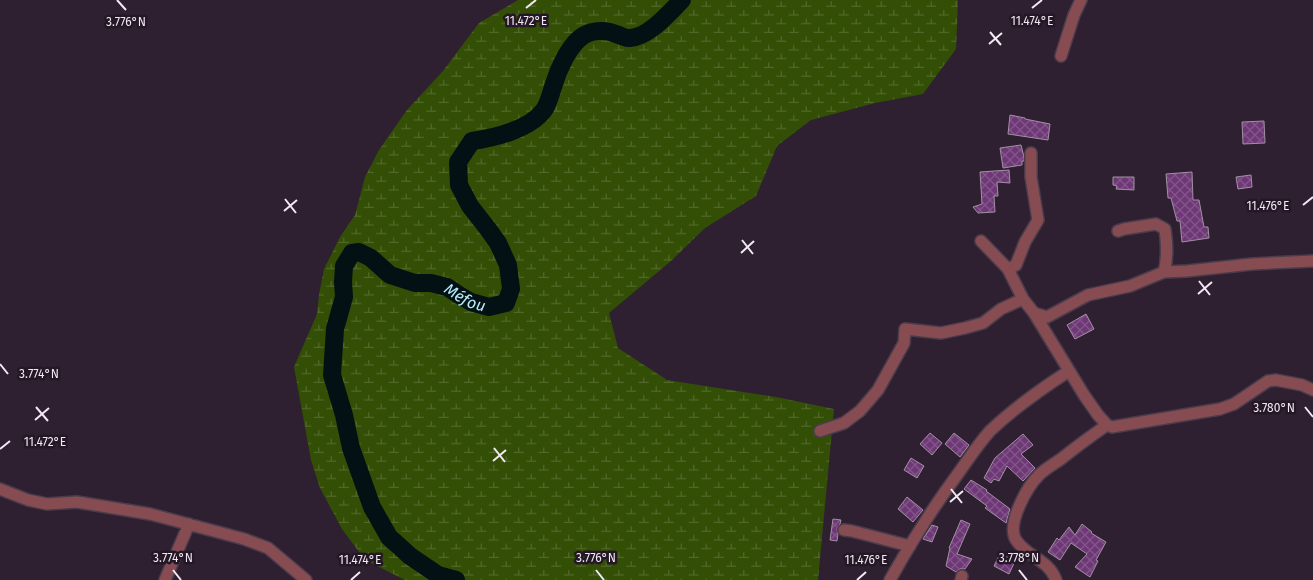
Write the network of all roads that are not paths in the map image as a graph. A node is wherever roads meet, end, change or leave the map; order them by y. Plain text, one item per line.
1 (1081, 0) edge
2 (1061, 56) dead end
3 (1032, 153) dead end
4 (1118, 231) dead end
5 (982, 241) dead end
6 (1313, 261) edge
7 (1008, 269) junction
8 (1164, 272) junction
9 (1022, 299) junction
10 (1034, 313) junction
11 (1069, 371) junction
12 (1313, 390) edge
13 (1107, 425) junction
14 (820, 431) dead end
15 (0, 489) edge
16 (188, 524) junction
17 (844, 530) dead end
18 (910, 546) junction
19 (165, 580) edge
20 (306, 580) edge
21 (890, 580) edge
22 (1056, 580) edge

1 - 2 street
3 - 7 street
4 - 8 street
5 - 7 street
6 - 8 street
7 - 9 street
8 - 10 street
9 - 10 street
9 - 14 street
10 - 11 street
11 - 13 street
11 - 18 street
12 - 13 street
13 - 22 street
15 - 16 street
16 - 19 street
16 - 20 street
17 - 18 street
18 - 21 street

